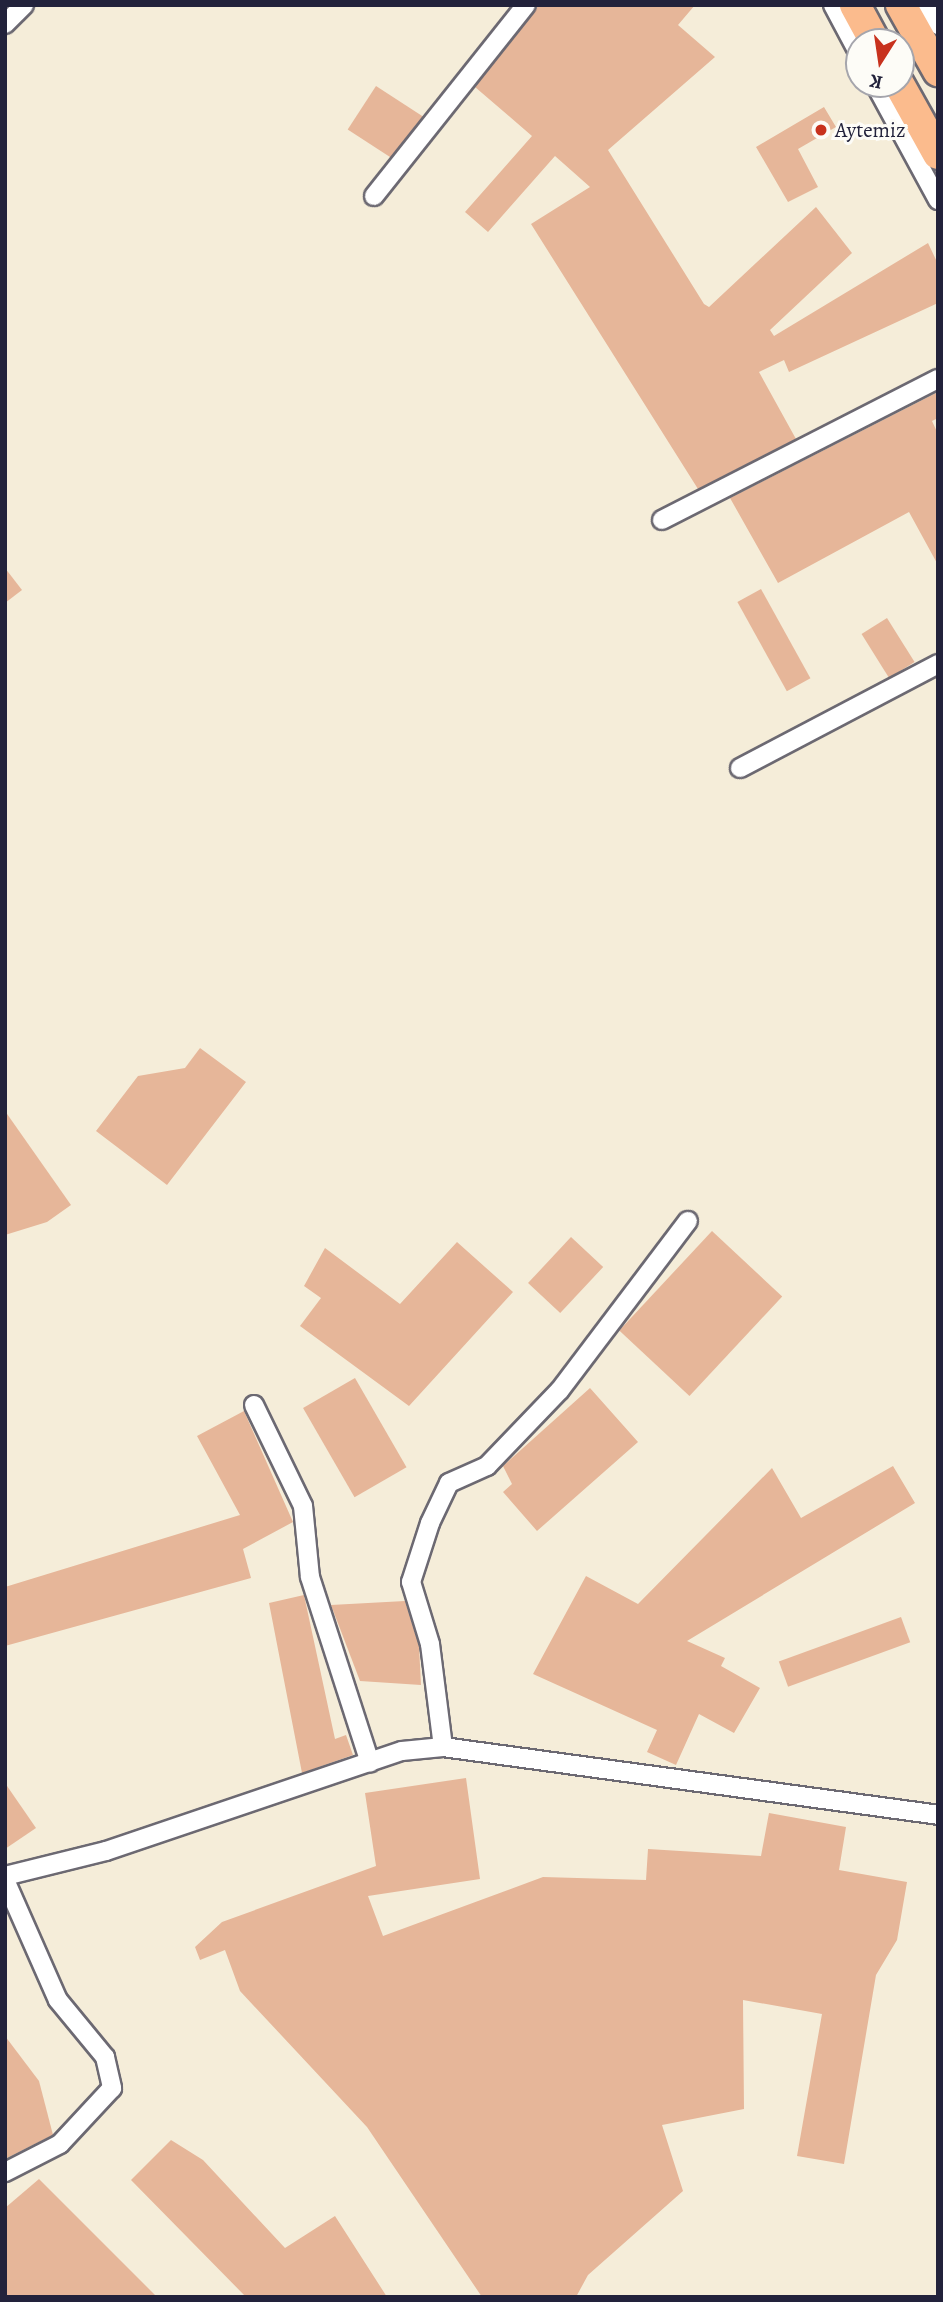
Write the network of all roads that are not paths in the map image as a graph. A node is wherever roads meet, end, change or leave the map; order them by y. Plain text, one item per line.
1 (24, 5) edge
2 (526, 5) edge
3 (833, 5) edge
4 (855, 5) edge
5 (901, 5) edge
6 (927, 5) edge
7 (5, 24) edge
8 (938, 25) edge
9 (845, 28) edge
10 (868, 28) edge
11 (938, 71) edge
12 (883, 98) edge
13 (907, 98) edge
14 (938, 155) edge
15 (374, 196) dead end
16 (938, 200) edge
17 (938, 379) edge
18 (662, 520) dead end
19 (938, 664) edge
20 (740, 768) dead end
21 (688, 1221) dead end
22 (254, 1405) dead end
23 (443, 1747) junction
24 (370, 1763) junction
25 (938, 1815) edge
26 (5, 1878) edge
27 (5, 2172) edge

1 - 7 street
2 - 15 street
3 - 9 street
4 - 10 highway
5 - 11 highway
6 - 8 street
12 - 16 street
13 - 14 highway
17 - 18 street
19 - 20 street
21 - 23 street
22 - 24 street
23 - 24 street
23 - 25 street
24 - 26 street
26 - 27 street

